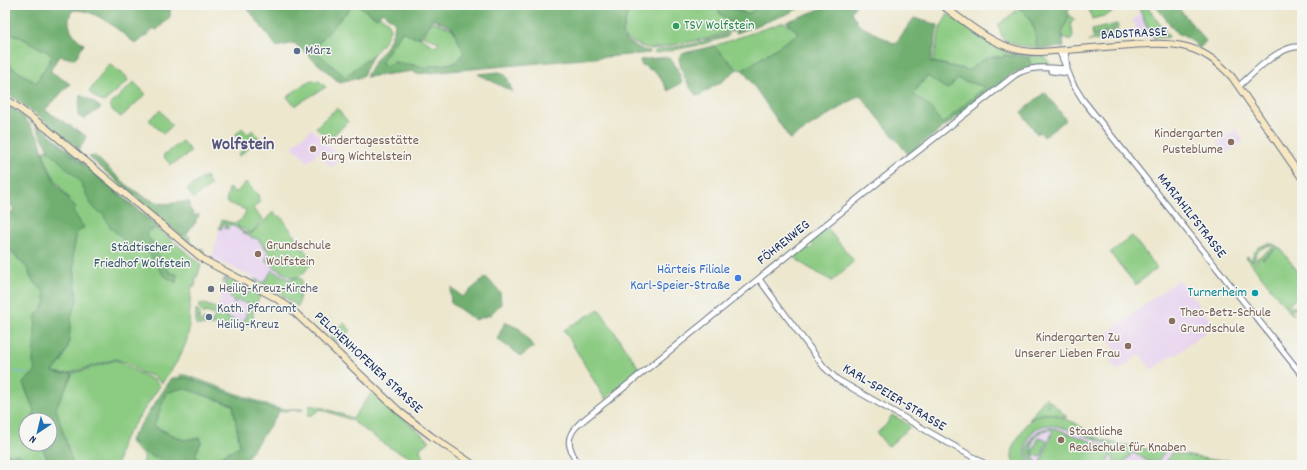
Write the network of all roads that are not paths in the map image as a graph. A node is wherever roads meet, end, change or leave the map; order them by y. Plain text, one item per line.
1 (942, 5) edge
2 (1302, 47) edge
3 (1062, 50) junction
4 (1068, 71) junction
5 (1239, 86) junction
6 (5, 98) edge
7 (1302, 178) edge
8 (759, 279) junction
9 (1302, 375) edge
10 (474, 465) edge
11 (578, 465) edge
12 (987, 465) edge

1 - 3 main road, BADSTRASSE
2 - 5 street
3 - 4 street, MARIAHILFSTRASSE
3 - 5 main road, BADSTRASSE
4 - 8 street, FÖHRENWEG
4 - 9 street, MARIAHILFSTRASSE
5 - 7 main road, BADSTRASSE
6 - 10 main road, PELCHENHOFENER STRASSE
8 - 11 street, FÖHRENWEG
8 - 12 street, KARL-SPEIER-STRASSE

